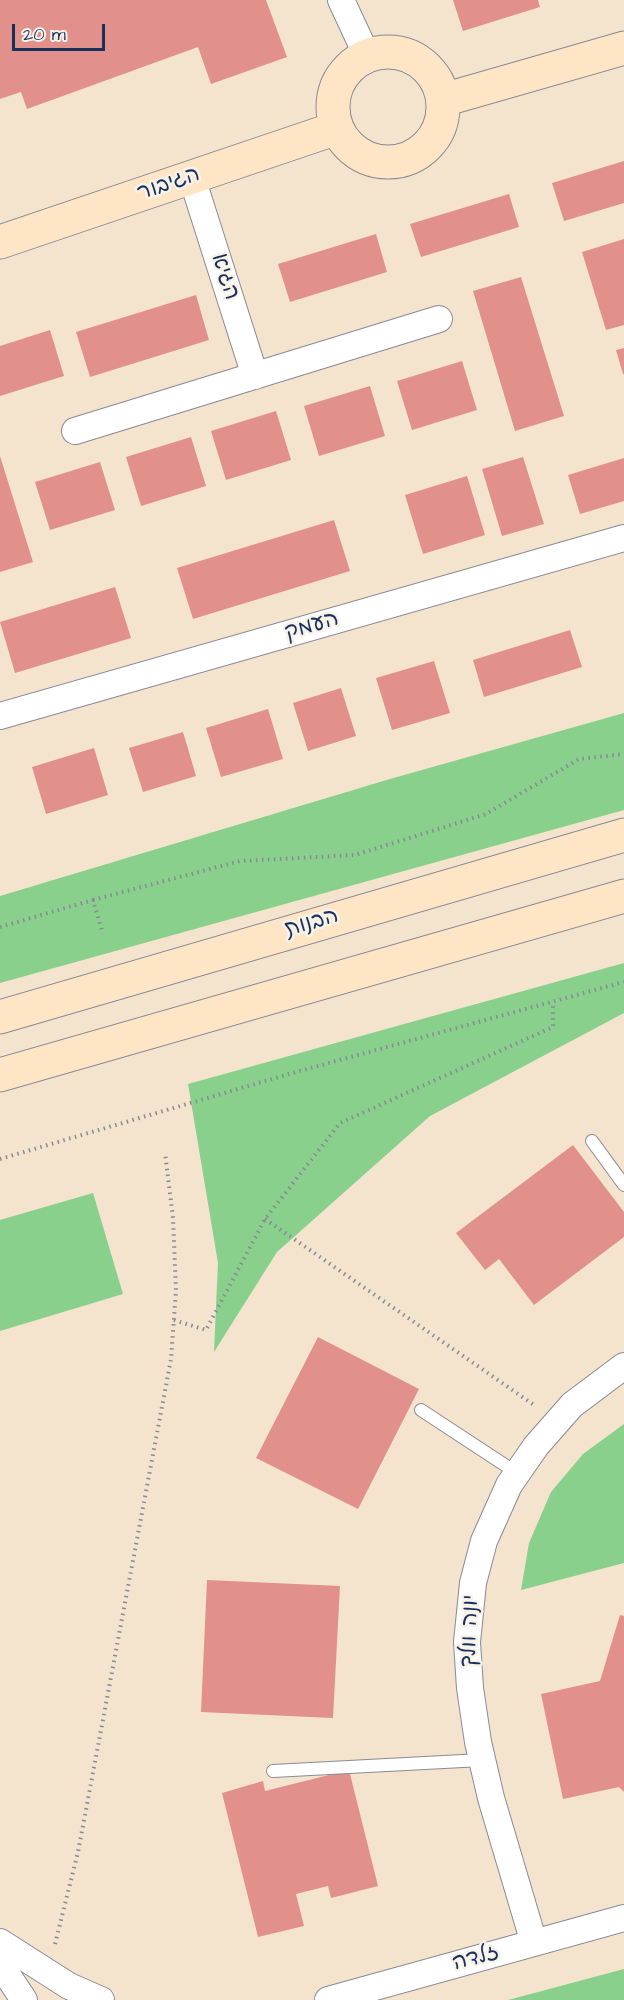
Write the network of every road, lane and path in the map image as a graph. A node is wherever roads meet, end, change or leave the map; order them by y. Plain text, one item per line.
1 (341, 0) edge
2 (624, 48) edge
3 (368, 56) junction
4 (443, 100) junction
5 (337, 128) junction
6 (192, 178) junction
7 (0, 242) edge
8 (439, 320) dead end
9 (255, 375) junction
10 (75, 431) dead end
11 (624, 538) edge
12 (0, 716) edge
13 (624, 754) edge
14 (624, 835) edge
15 (624, 896) edge
16 (93, 900) junction
17 (0, 927) edge
18 (103, 934) dead end
19 (624, 982) edge
20 (553, 1002) junction
21 (0, 1017) edge
22 (0, 1075) edge
23 (592, 1141) dead end
24 (165, 1153) dead end
25 (0, 1159) edge
26 (624, 1185) edge
27 (265, 1219) junction
28 (174, 1320) junction
29 (624, 1366) edge
30 (421, 1410) dead end
31 (557, 1421) junction
32 (517, 1473) junction
33 (482, 1760) junction
34 (273, 1771) dead end
35 (624, 1917) edge
36 (0, 1942) edge
37 (534, 1943) junction
38 (0, 1964) edge
39 (48, 1972) junction
40 (24, 2000) edge
41 (101, 2000) edge
42 (328, 2000) edge

1 - 3 street
2 - 4 street
3 - 4 street
3 - 5 street
4 - 5 street
5 - 6 street, הגיבור
6 - 7 street, הגיבור
6 - 9 street, הגיא
8 - 9 street
9 - 10 street
11 - 12 street, העמק
13 - 16 path
14 - 21 street, הבנות
15 - 22 street
16 - 17 path
16 - 18 path
19 - 20 path
20 - 25 path
20 - 27 path
23 - 26 lane
24 - 28 path
27 - 28 path
27 - 31 path
28 - 39 path
29 - 31 street, יונה וולך
30 - 32 lane
31 - 32 street, יונה וולך
32 - 33 street, יונה וולך
33 - 34 lane
33 - 37 street, יונה וולך
35 - 37 street, זלדה
36 - 39 street
37 - 42 street, זלדה
38 - 40 street
39 - 41 street

